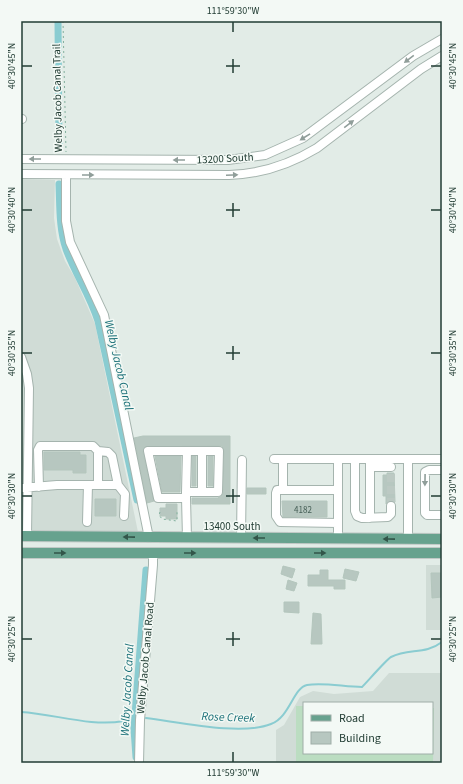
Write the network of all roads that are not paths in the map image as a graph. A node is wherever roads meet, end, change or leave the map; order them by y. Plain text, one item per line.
1 (442, 39) edge
2 (442, 56) edge
3 (21, 159) edge
4 (21, 174) edge
5 (66, 175) junction
6 (21, 357) edge
7 (25, 389) edge
8 (25, 428) edge
9 (98, 451) junction
10 (187, 451) junction
11 (202, 451) junction
12 (274, 459) dead end
13 (283, 459) junction
14 (338, 459) junction
15 (355, 459) junction
16 (408, 459) junction
17 (442, 459) edge
18 (242, 460) dead end
19 (370, 463) junction
20 (442, 470) edge
21 (88, 485) junction
22 (98, 485) junction
23 (118, 485) junction
24 (39, 487) junction
25 (24, 488) edge
26 (283, 490) junction
27 (338, 490) junction
28 (202, 492) junction
29 (186, 495) junction
30 (391, 506) tunnel mouth
31 (442, 515) edge
32 (124, 516) dead end
33 (370, 518) junction
34 (87, 522) dead end
35 (338, 523) junction
36 (24, 536) edge
37 (149, 538) junction
38 (187, 538) junction
39 (241, 538) junction
40 (338, 538) junction
41 (408, 539) junction
42 (442, 539) edge
43 (21, 552) edge
44 (153, 553) junction
45 (442, 553) edge
46 (139, 763) edge

1 -> 3 street, 13200 South
5 -> 2 street, 13200 South
4 - 5 street, 13200 South
5 - 37 street
6 - 7 street
7 - 8 street
8 - 25 street
9 - 22 street
9 - 23 street
9 - 24 street
10 - 11 street
10 - 29 street
10 - 29 street
11 - 28 street
11 - 28 street
12 - 13 street
13 - 14 street
13 - 26 street
14 - 15 street
14 - 27 street
15 - 19 street
15 - 33 street
16 - 17 street
16 - 19 street
16 - 41 street
18 - 39 street
19 - 33 street
20 -> 31 street
21 - 22 street
21 - 24 street
21 - 34 street
22 - 23 street
23 - 32 street
24 - 25 street
25 - 36 street
26 - 27 street
26 - 35 street
27 - 35 street
28 - 29 street
29 - 38 street
30 - 33 street
35 - 40 street
37 -> 36 main road, 13400 South
37 - 38 main road, 13400 South
38 - 39 main road, 13400 South
40 -> 39 main road, 13400 South
41 -> 40 main road, 13400 South
41 - 42 main road, 13400 South
43 -> 44 main road
44 -> 45 main road
44 - 46 street, Welby Jacob Canal Road

